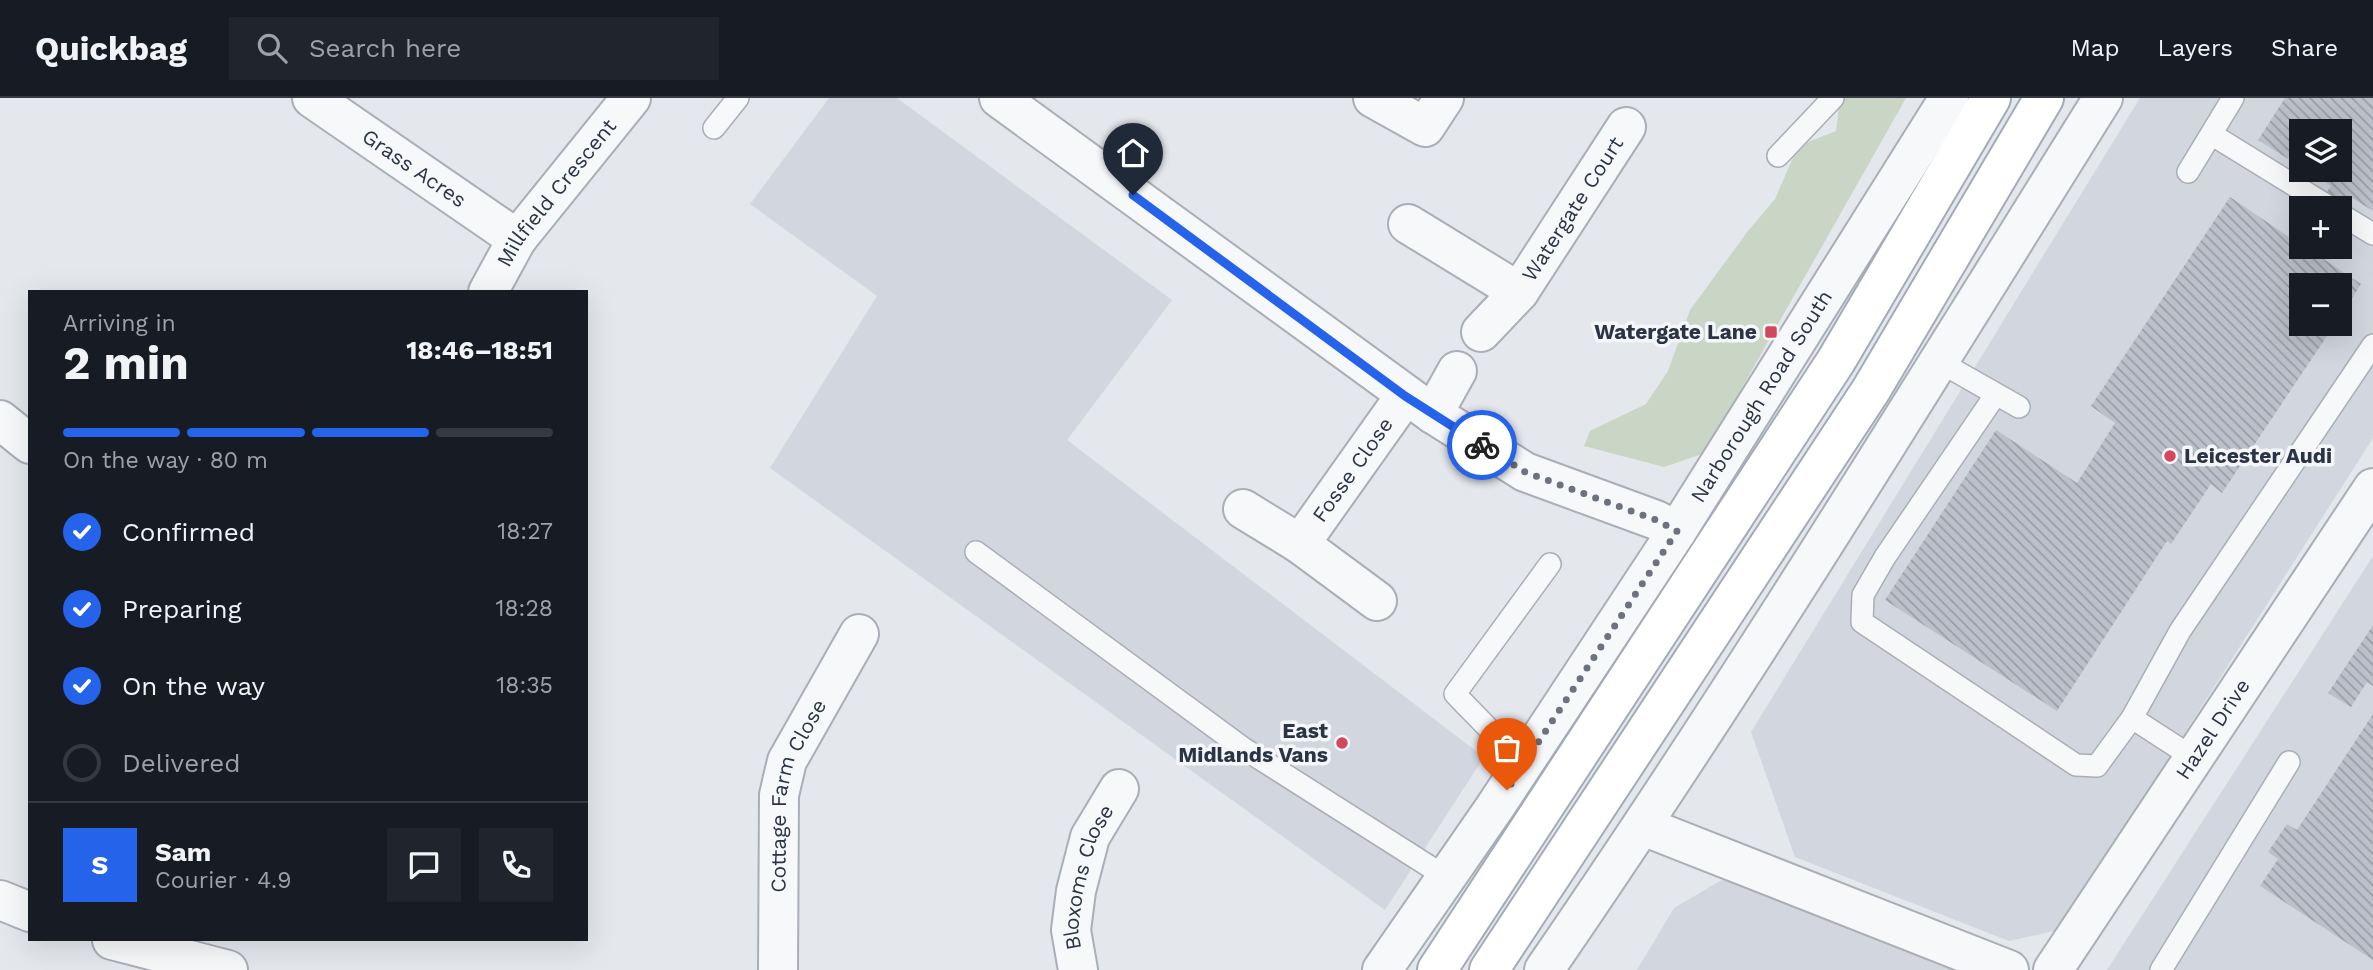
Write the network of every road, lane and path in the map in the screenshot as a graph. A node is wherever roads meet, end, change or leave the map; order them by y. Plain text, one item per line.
1 (312, 98) edge
2 (631, 98) edge
3 (738, 98) edge
4 (999, 98) edge
5 (1373, 98) edge
6 (1444, 98) edge
7 (1833, 98) edge
8 (1949, 98) edge
9 (1991, 98) edge
10 (2044, 98) edge
11 (2103, 98) edge
12 (2233, 98) edge
13 (1626, 127) dead end
14 (714, 128) dead end
15 (2211, 134) junction
16 (1778, 156) dead end
17 (2188, 172) dead end
18 (2312, 196) edge
19 (2352, 221) edge
20 (1408, 224) dead end
21 (2373, 234) edge
22 (517, 239) junction
23 (489, 290) edge
24 (1518, 292) junction
25 (1481, 331) dead end
26 (2373, 345) edge
27 (1938, 361) junction
28 (1457, 372) dead end
29 (1996, 394) junction
30 (1419, 405) junction
31 (2019, 407) dead end
32 (0, 420) edge
33 (28, 441) edge
34 (2373, 488) edge
35 (1243, 509) dead end
36 (1677, 531) junction
37 (1300, 544) junction
38 (976, 552) dead end
39 (1550, 564) dead end
40 (1377, 601) dead end
41 (859, 634) dead end
42 (2132, 718) junction
43 (1529, 755) junction
44 (2194, 758) junction
45 (2289, 762) dead end
46 (1119, 789) dead end
47 (1643, 826) junction
48 (1446, 877) junction
49 (0, 900) edge
50 (28, 911) edge
51 (118, 941) edge
52 (226, 960) edge
53 (2063, 966) edge
54 (778, 970) edge
55 (1079, 970) edge
56 (1382, 970) edge
57 (1437, 970) edge
58 (1489, 970) edge
59 (1544, 970) edge
60 (2010, 970) edge
61 (2161, 970) edge

1 - 22 street, Grass Acres
2 - 22 street, Millfield Crescent
3 - 14 lane
4 - 30 street
5 - 6 street
7 - 16 lane
8 - 36 street, Narborough Road South
9 - 57 main road, Narborough Road South
10 - 58 main road
11 - 27 street
12 - 15 lane
13 - 24 street, Watergate Court
15 - 17 lane
15 - 18 lane
19 - 21 lane
20 - 24 street, Watergate Court
22 - 23 street, Millfield Crescent
24 - 25 street, Watergate Court
26 - 42 lane
27 - 29 lane
27 - 47 street
28 - 30 street
29 - 31 lane
29 - 42 lane
30 - 36 street
30 - 37 street, Fosse Close
32 - 33 street
34 - 44 street, Hazel Drive
35 - 37 street, Fosse Close
36 - 43 street, Narborough Road South
37 - 40 street, Fosse Close
38 - 48 lane
39 - 43 lane
41 - 54 street, Cottage Farm Close
42 - 44 lane
43 - 48 street, Narborough Road South
44 - 53 street, Hazel Drive
45 - 61 lane
46 - 55 street, Bloxoms Close
47 - 59 street
47 - 60 street
48 - 56 street, Narborough Road South
49 - 50 street
51 - 52 street

